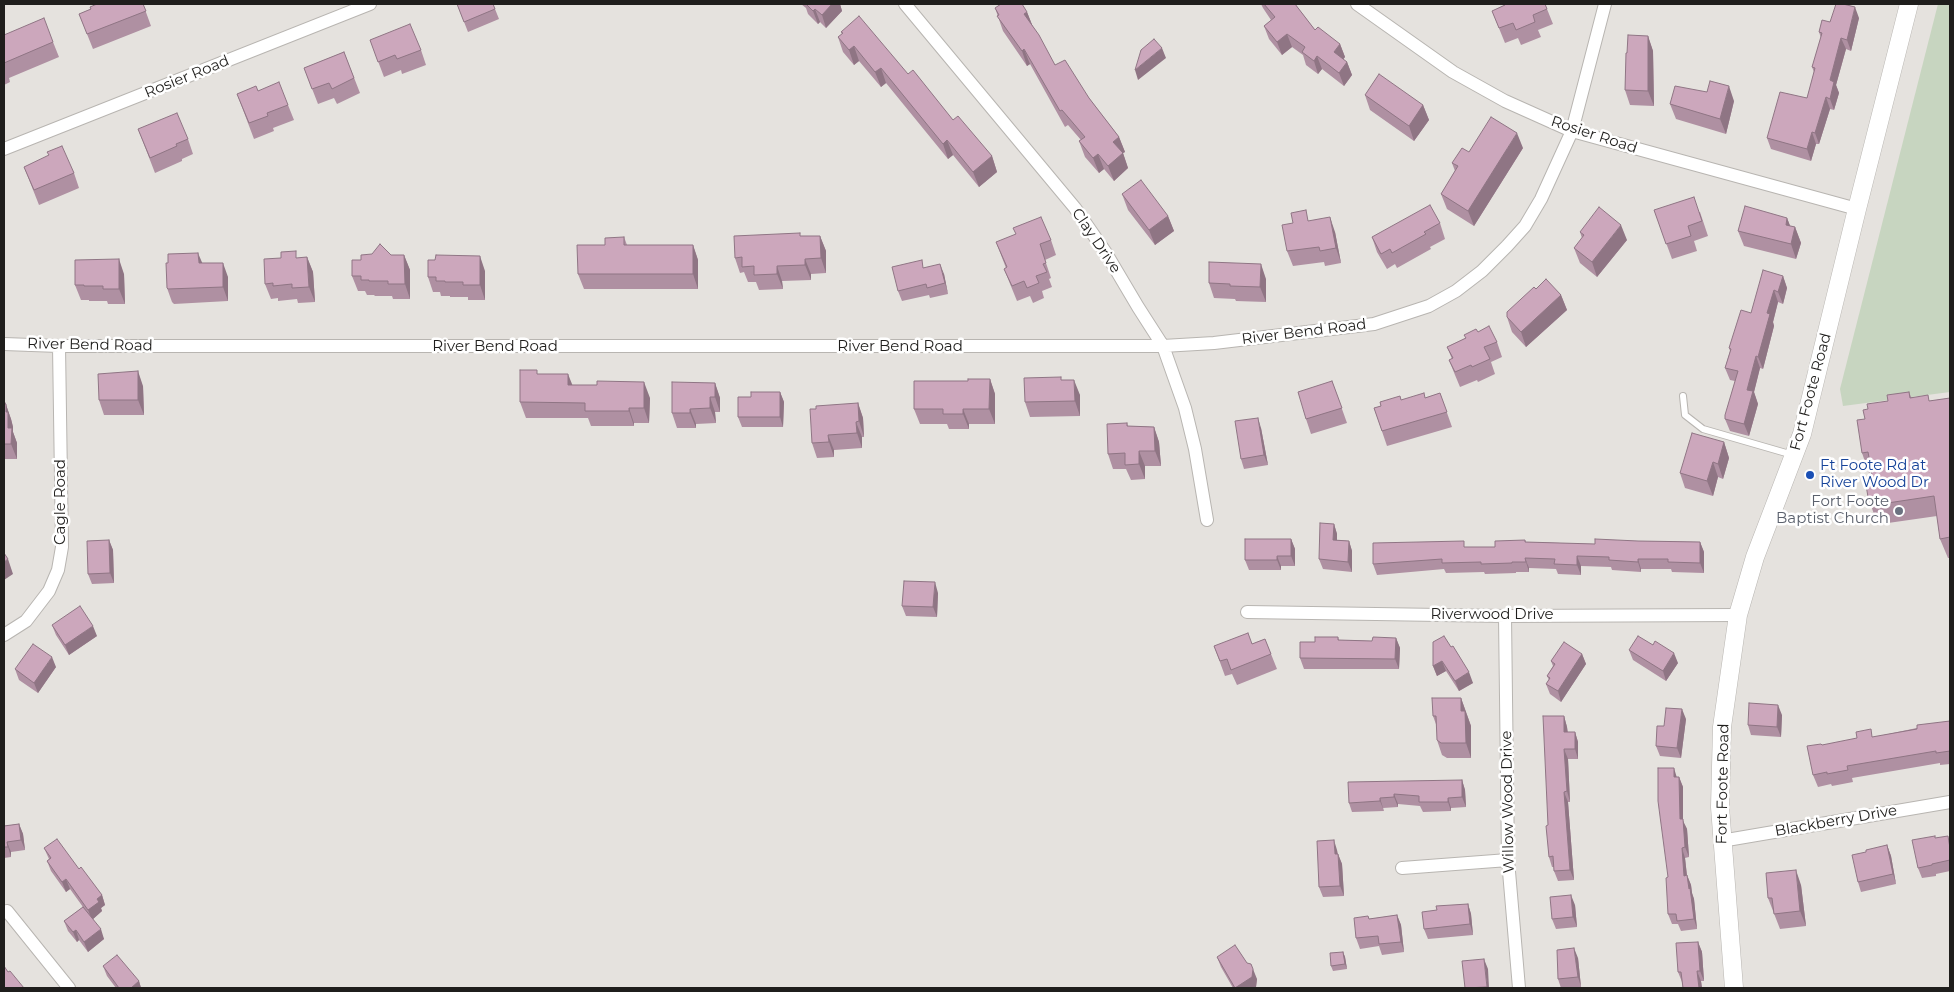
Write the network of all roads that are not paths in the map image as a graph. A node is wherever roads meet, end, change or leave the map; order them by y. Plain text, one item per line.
1 (370, 4) edge
2 (905, 4) edge
3 (1357, 4) edge
4 (1605, 4) edge
5 (1910, 4) edge
6 (1572, 130) junction
7 (4, 149) edge
8 (1856, 209) junction
9 (4, 344) edge
10 (59, 346) junction
11 (1163, 346) junction
12 (1683, 396) dead end
13 (1794, 456) junction
14 (1207, 520) dead end
15 (1247, 612) dead end
16 (1738, 615) junction
17 (1505, 616) junction
18 (4, 635) edge
19 (1950, 802) edge
20 (1721, 841) junction
21 (1508, 860) junction
22 (1402, 868) dead end
23 (8, 911) dead end
24 (69, 988) edge
25 (1519, 988) edge
26 (1734, 988) edge

1 - 7 street, Rosier Road
2 - 11 street, Clay Drive
3 - 6 street, Rosier Road
4 - 6 street, River Bend Road
5 - 8 street, Fort Foote Road
6 - 8 street, Rosier Road
6 - 11 street, River Bend Road
8 - 13 street, Fort Foote Road
9 - 10 street, River Bend Road
10 - 11 street, River Bend Road
10 - 18 street, Cagle Road
11 - 14 street, Clay Drive
12 - 13 lane
13 - 16 street, Fort Foote Road
15 - 17 street, Riverwood Drive
16 - 17 street, Riverwood Drive
16 - 20 street, Fort Foote Road
17 - 21 street, Willow Wood Drive
19 - 20 street, Blackberry Drive
20 - 26 street, Fort Foote Road
21 - 22 street
21 - 25 street, Willow Wood Drive
23 - 24 street

